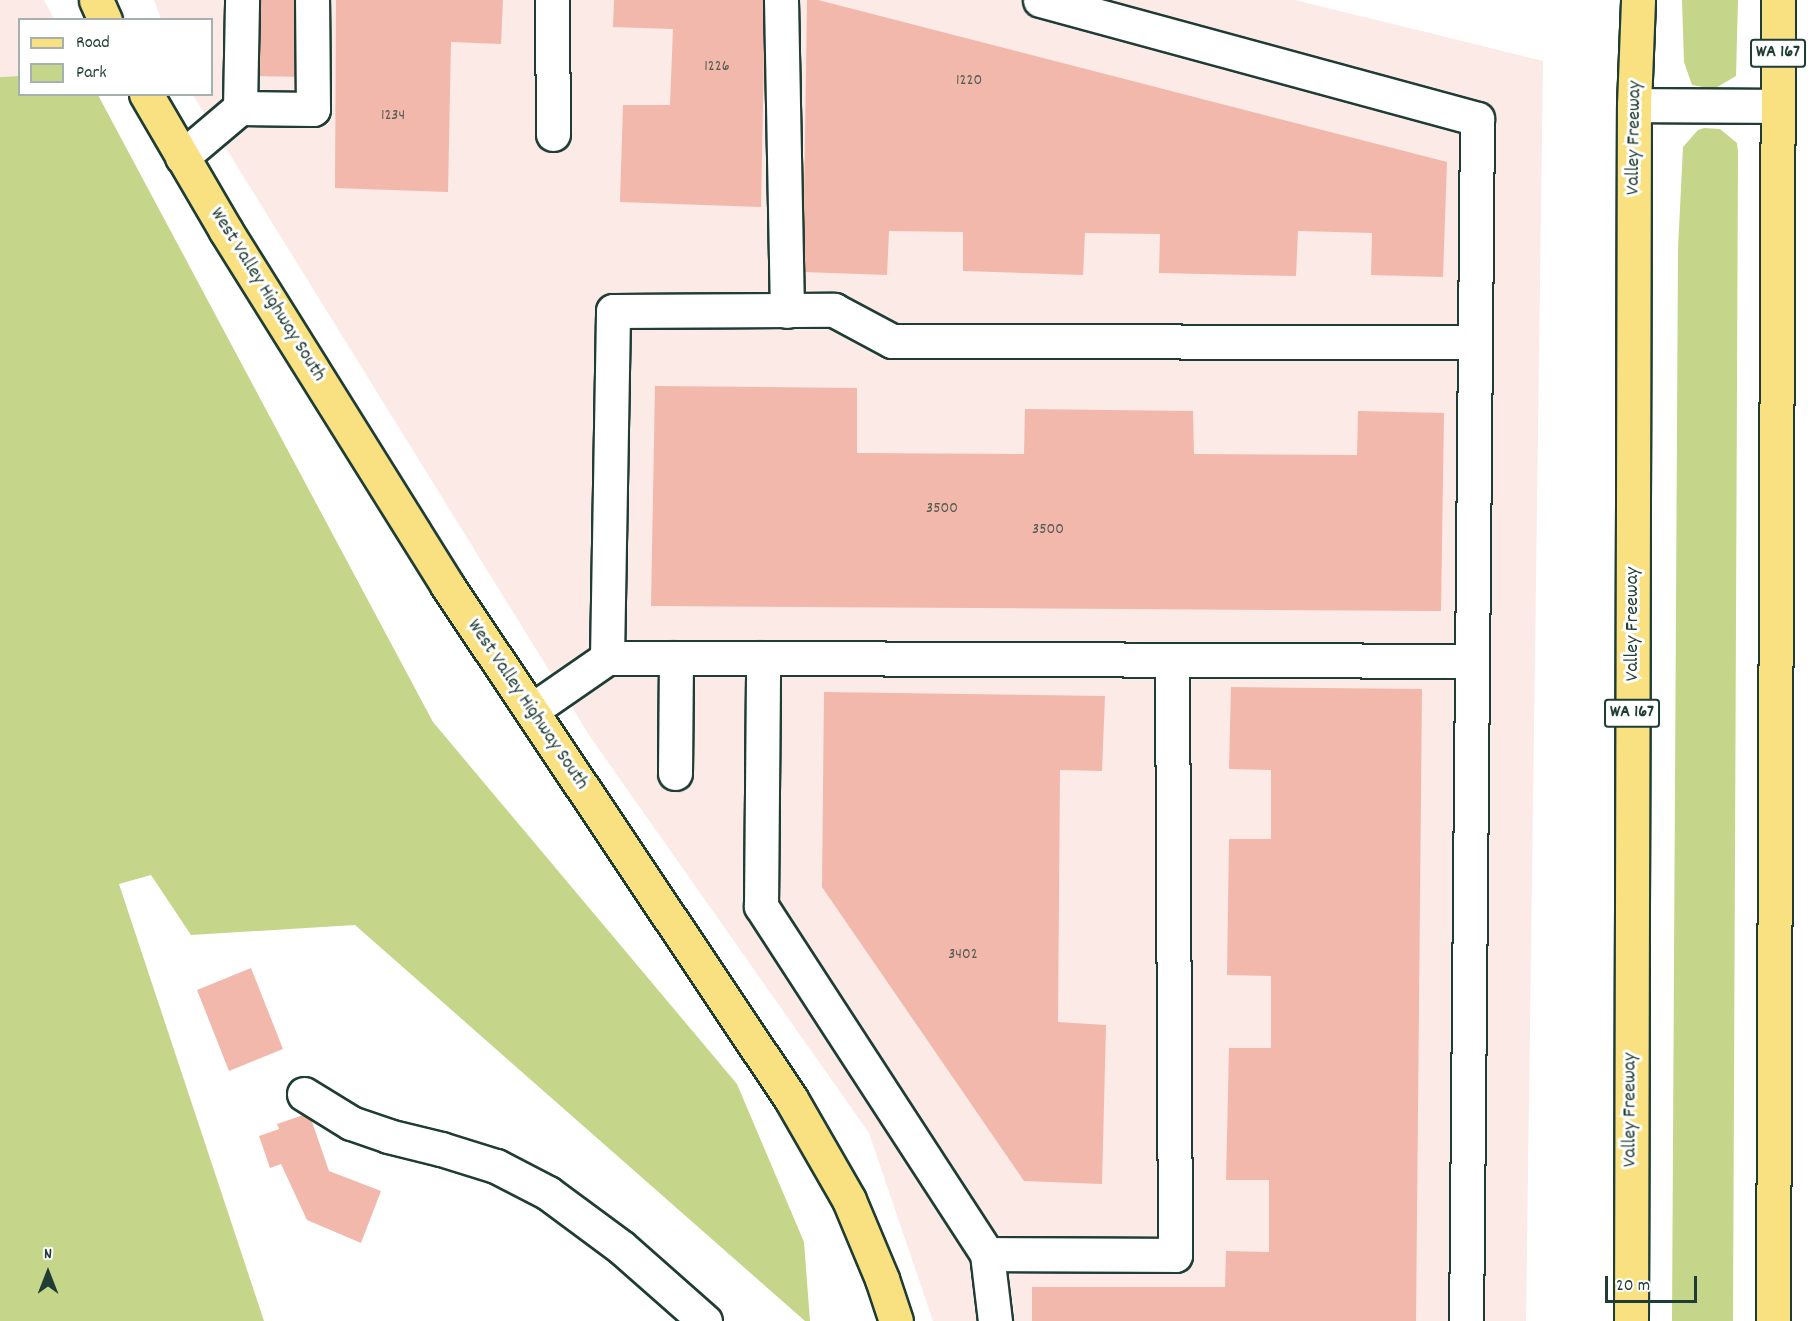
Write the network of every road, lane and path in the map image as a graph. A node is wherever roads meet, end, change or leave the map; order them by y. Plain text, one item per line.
1 (96, 0) edge
2 (242, 0) edge
3 (312, 0) edge
4 (552, 0) edge
5 (781, 0) edge
6 (1040, 0) edge
7 (1638, 0) edge
8 (1778, 0) edge
9 (104, 18) edge
10 (147, 96) edge
11 (1634, 105) junction
12 (1778, 106) junction
13 (240, 108) junction
14 (553, 134) dead end
15 (182, 157) junction
16 (787, 311) junction
17 (1475, 342) junction
18 (676, 657) junction
19 (607, 658) junction
20 (763, 658) junction
21 (1172, 660) junction
22 (1472, 661) junction
23 (532, 710) junction
24 (675, 773) dead end
25 (304, 1094) dead end
26 (987, 1254) junction
27 (705, 1321) edge
28 (896, 1321) edge
29 (995, 1321) edge
30 (1466, 1321) edge
31 (1631, 1321) edge
32 (1773, 1321) edge

1 - 9 main road
2 - 13 lane
3 - 13 lane
4 - 14 lane
5 - 16 lane
6 - 17 lane
7 - 11 main road, Valley Freeway / WA 167
8 - 12 main road, WA 167
10 - 15 main road, West Valley Highway South
11 - 12 lane
11 - 31 main road, Valley Freeway / WA 167
12 - 32 main road, WA 167
13 - 15 lane
15 - 23 main road, West Valley Highway South
16 - 17 lane
16 - 19 lane
17 - 22 lane
18 - 19 lane
18 - 20 lane
18 - 24 lane
19 - 23 lane
20 - 21 lane
20 - 26 lane
21 - 22 lane
21 - 26 lane
22 - 30 lane
23 - 28 main road, West Valley Highway South
25 - 27 lane
26 - 29 lane

